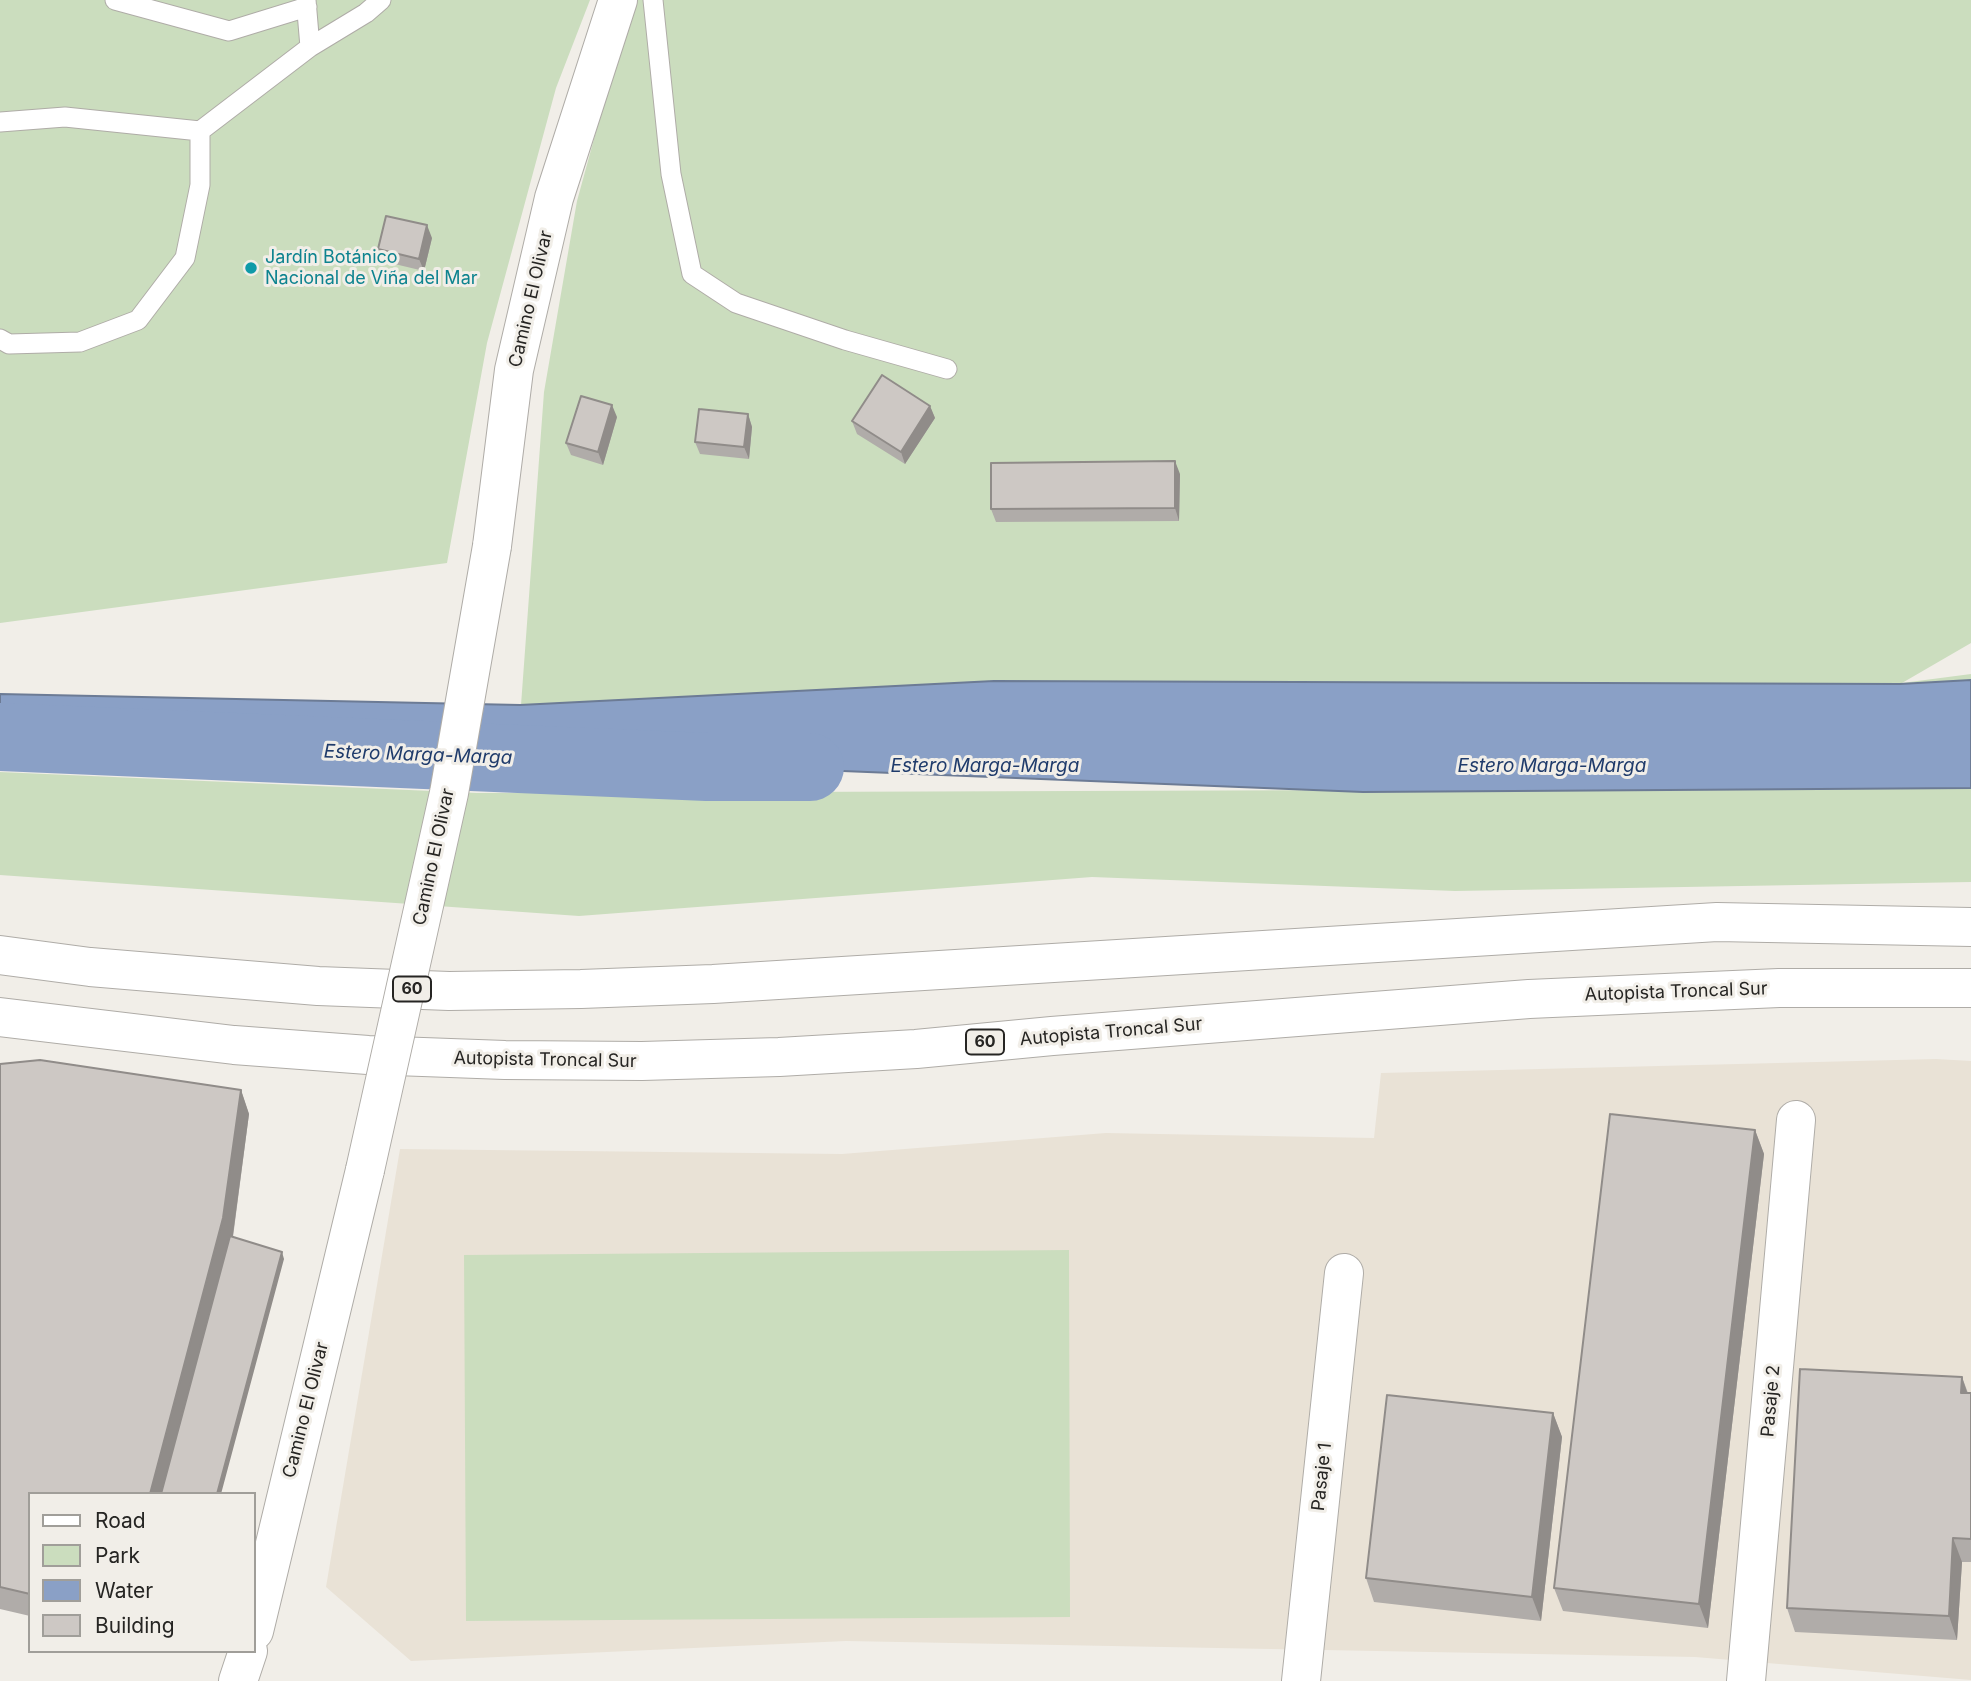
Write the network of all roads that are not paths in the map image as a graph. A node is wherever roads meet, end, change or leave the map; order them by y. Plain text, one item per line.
1 (115, 0) edge
2 (382, 0) edge
3 (618, 0) edge
4 (653, 0) edge
5 (306, 4) edge
6 (310, 47) junction
7 (0, 122) edge
8 (200, 131) junction
9 (0, 339) edge
10 (947, 369) dead end
11 (1971, 927) edge
12 (0, 955) edge
13 (1971, 988) edge
14 (0, 1017) edge
15 (1796, 1120) dead end
16 (1344, 1273) dead end
17 (256, 1623) edge
18 (246, 1653) edge
19 (238, 1681) edge
20 (1301, 1681) edge
21 (1746, 1681) edge

1 - 5 lane
2 - 6 lane
3 - 17 main road, Camino El Olivar, bridge
4 - 10 lane
5 - 6 lane
6 - 8 lane
7 - 8 lane
8 - 9 lane
11 - 12 main road, 60
13 - 14 main road, Autopista Troncal Sur / 60
15 - 21 main road, Pasaje 2
16 - 20 main road, Pasaje 1
18 - 19 main road

